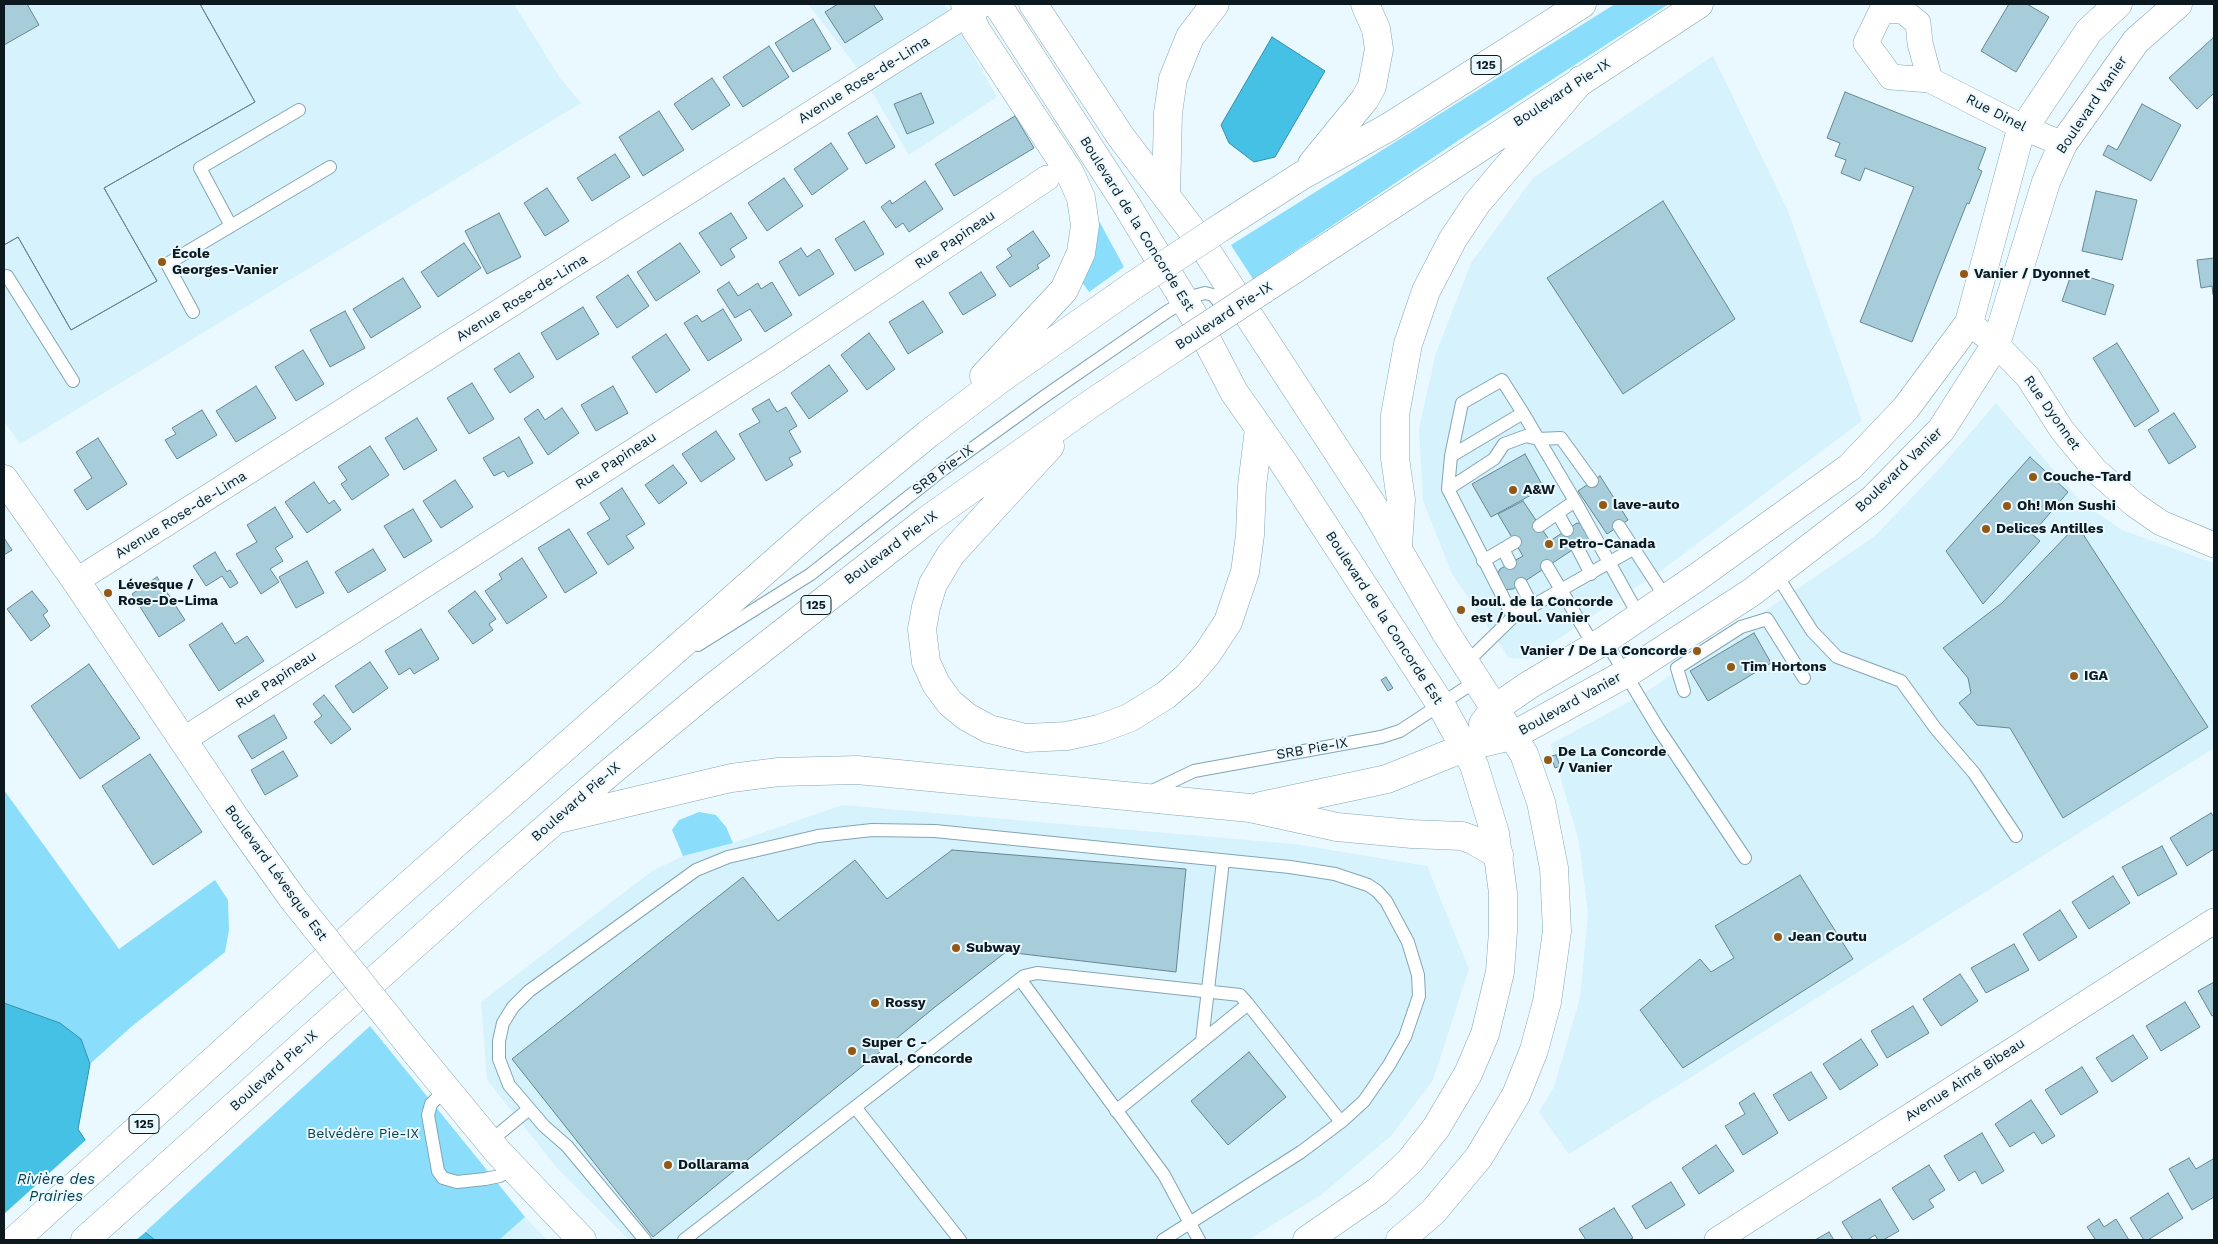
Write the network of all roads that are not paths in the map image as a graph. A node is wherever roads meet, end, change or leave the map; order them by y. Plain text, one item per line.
1 (997, 4) edge
2 (1033, 4) edge
3 (1215, 4) edge
4 (1365, 4) edge
5 (1582, 4) edge
6 (1699, 4) edge
7 (2118, 4) edge
8 (2178, 4) edge
9 (972, 7) edge
10 (1581, 80) junction
11 (1930, 80) dead end
12 (298, 110) dead end
13 (2024, 128) junction
14 (2063, 144) junction
15 (330, 167) dead end
16 (1301, 176) junction
17 (1047, 178) dead end
18 (1166, 194) junction
19 (231, 226) junction
20 (7, 276) dead end
21 (1185, 301) junction
22 (193, 312) dead end
23 (1253, 321) junction
24 (1969, 323) junction
25 (1996, 344) junction
26 (73, 381) dead end
27 (1089, 405) junction
28 (1523, 412) junction
29 (1259, 429) junction
30 (928, 434) junction
31 (1538, 439) junction
32 (1451, 456) junction
33 (4, 479) edge
34 (1592, 482) dead end
35 (1448, 489) junction
36 (1575, 502) junction
37 (1558, 514) junction
38 (1539, 526) dead end
39 (1619, 526) dead end
40 (1567, 530) dead end
41 (1515, 542) dead end
42 (2214, 545) edge
43 (1398, 546) junction
44 (1577, 547) dead end
45 (1503, 549) junction
46 (1633, 550) junction
47 (1483, 561) junction
48 (1510, 564) dead end
49 (1609, 565) junction
50 (1547, 566) dead end
51 (1591, 574) junction
52 (1776, 574) junction
53 (76, 581) junction
54 (1521, 584) dead end
55 (1561, 591) junction
56 (1666, 598) junction
57 (1532, 606) junction
58 (1639, 616) junction
59 (1513, 617) junction
60 (1599, 643) junction
61 (1470, 673) junction
62 (1626, 673) junction
63 (1804, 678) dead end
64 (637, 683) junction
65 (1684, 691) dead end
66 (1442, 705) junction
67 (1494, 709) junction
68 (1512, 736) junction
69 (183, 740) junction
70 (1466, 747) junction
71 (1139, 798) junction
72 (1250, 808) junction
73 (555, 820) junction
74 (2016, 836) dead end
75 (1499, 855) junction
76 (1745, 858) dead end
77 (1223, 861) junction
78 (2214, 921) edge
79 (1020, 979) junction
80 (1208, 992) junction
81 (1248, 1004) junction
82 (1202, 1041) junction
83 (444, 1090) junction
84 (855, 1107) junction
85 (529, 1109) junction
86 (1116, 1111) junction
87 (1340, 1122) junction
88 (489, 1142) junction
89 (512, 1168) junction
90 (1190, 1224) junction
91 (15, 1240) edge
92 (85, 1240) edge
93 (582, 1240) edge
94 (645, 1240) edge
95 (684, 1240) edge
96 (960, 1240) edge
97 (1163, 1240) edge
98 (1200, 1240) edge
99 (1307, 1240) edge
100 (1400, 1240) edge
101 (1717, 1240) edge

1 - 21 main road, Boulevard de la Concorde Est
2 - 18 main road
3 - 18 main road
4 - 16 main road
5 - 16 main road, 125
6 - 10 main road, Boulevard Pie-IX / 125
7 - 13 main road
8 - 14 main road, Boulevard Vanier
9 - 30 main road
9 - 53 street, Avenue Rose-de-Lima
10 - 27 main road, Boulevard Pie-IX / 125, bridge
10 - 43 main road
11 - 13 street, Rue Dinel
12 - 19 lane
13 - 14 street, Rue Dinel
13 - 24 main road
14 - 25 main road, Boulevard Vanier
15 - 19 lane
16 - 30 main road, 125, bridge
17 - 69 street, Rue Papineau
18 - 23 main road
19 - 22 lane
20 - 26 lane
21 - 23 lane, SRB Pie-IX
21 - 29 main road, Boulevard de la Concorde Est
21 - 64 lane, SRB Pie-IX
23 - 43 main road
24 - 25 street, Rue Dyonnet
24 - 56 main road
25 - 42 street, Rue Dyonnet
25 - 52 main road, Boulevard Vanier
27 - 29 main road
27 - 73 main road, Boulevard Pie-IX / 125
28 - 31 lane
28 - 32 lane
28 - 32 lane
29 - 66 main road, Boulevard de la Concorde Est
30 - 64 main road, 125
31 - 34 lane
31 - 35 lane
31 - 36 lane
32 - 35 lane
33 - 53 main road, Boulevard Lévesque Est
35 - 47 lane
36 - 37 lane
36 - 49 lane
37 - 38 lane
37 - 40 lane
39 - 46 lane
41 - 45 lane
43 - 61 main road
44 - 51 lane
45 - 47 lane
45 - 48 lane
46 - 49 lane, SRB Pie-IX
46 - 56 lane
47 - 59 lane
49 - 51 lane, SRB Pie-IX
49 - 58 lane
50 - 55 lane
51 - 55 lane, SRB Pie-IX
52 - 62 main road, Boulevard Vanier
52 - 74 lane
53 - 69 main road, Boulevard Lévesque Est
54 - 57 lane
55 - 57 lane, SRB Pie-IX
55 - 60 lane
56 - 58 main road
57 - 59 lane, SRB Pie-IX
58 - 60 main road
59 - 61 lane, SRB Pie-IX
60 - 62 lane
60 - 67 main road
61 - 66 lane, SRB Pie-IX
61 - 67 main road
62 - 68 main road, Boulevard Vanier
62 - 76 lane
63 - 65 lane
64 - 91 main road, 125
66 - 70 main road, Boulevard de la Concorde Est
66 - 71 lane, SRB Pie-IX
67 - 68 main road
67 - 70 main road
68 - 70 main road, Boulevard Vanier
68 - 100 main road
69 - 83 main road, Boulevard Lévesque Est, bridge
70 - 72 main road, Boulevard Vanier
70 - 75 main road, Boulevard de la Concorde Est
71 - 72 main road
71 - 73 main road
72 - 75 main road
73 - 92 main road, Boulevard Pie-IX / 125
75 - 99 main road, Boulevard de la Concorde Est
77 - 80 lane
77 - 85 lane
77 - 87 lane
78 - 101 street, Avenue Aimé Bibeau
79 - 80 lane
79 - 84 lane
79 - 86 lane
80 - 81 lane
80 - 82 lane
81 - 82 lane
81 - 87 lane
82 - 86 lane
83 - 88 main road, Boulevard Lévesque Est
83 - 89 lane
84 - 95 lane
84 - 96 lane
85 - 88 lane
85 - 94 lane
86 - 90 lane
87 - 90 lane
88 - 89 main road, Boulevard Lévesque Est
89 - 93 main road, Boulevard Lévesque Est
90 - 97 lane
90 - 98 lane

